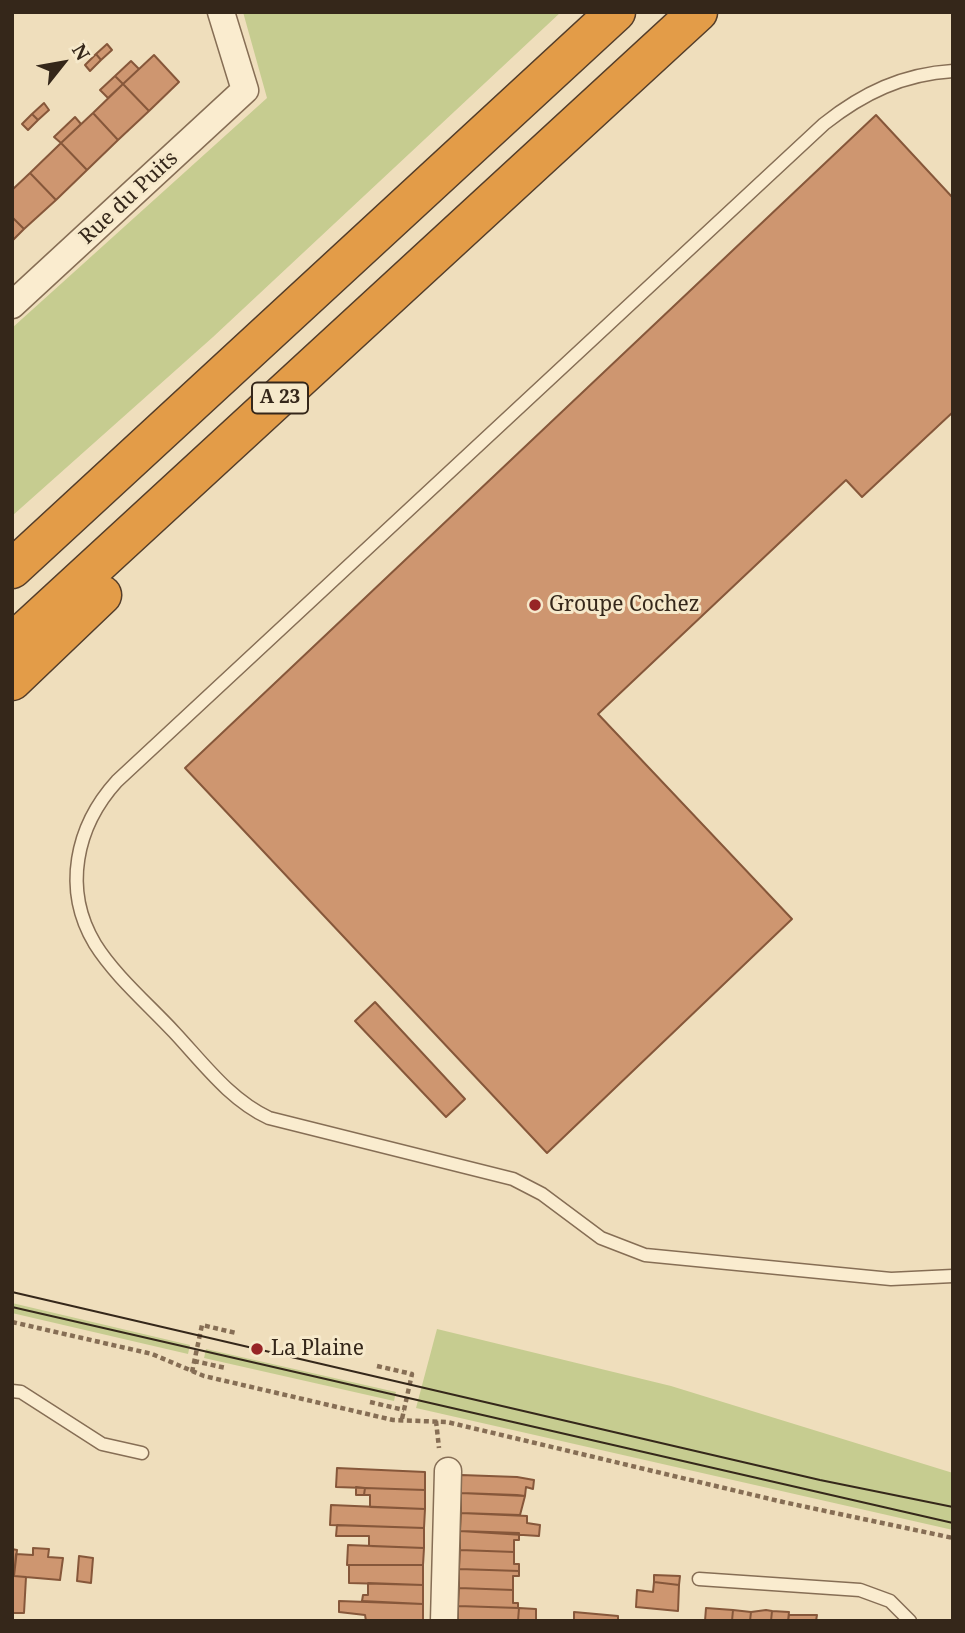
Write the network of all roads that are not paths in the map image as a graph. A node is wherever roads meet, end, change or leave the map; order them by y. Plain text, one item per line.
1 (221, 12) edge
2 (616, 12) edge
3 (698, 12) edge
4 (953, 71) edge
5 (12, 305) edge
6 (133, 533) junction
7 (12, 569) edge
8 (12, 643) edge
9 (12, 681) edge
10 (953, 1276) edge
11 (12, 1391) edge
12 (142, 1453) dead end
13 (448, 1471) dead end
14 (699, 1579) dead end
15 (444, 1621) edge
16 (910, 1621) edge

1 - 5 street, Rue du Puits
2 - 7 highway, A 23
3 - 6 highway, A 23
4 - 10 lane
6 - 8 highway, A 23
6 - 9 highway
11 - 12 lane
13 - 15 street
14 - 16 lane

